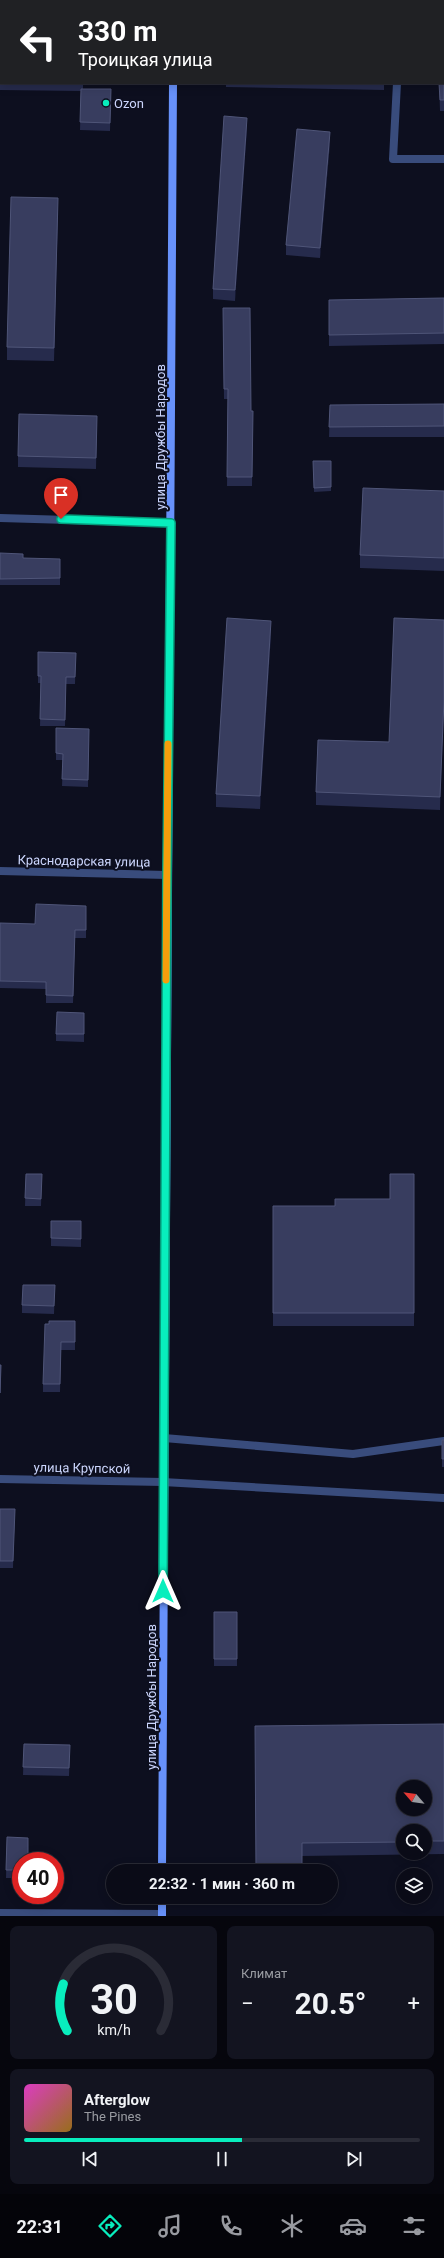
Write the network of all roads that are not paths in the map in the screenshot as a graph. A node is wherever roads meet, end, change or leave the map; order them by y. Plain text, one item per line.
1 (173, 84) edge
2 (397, 84) edge
3 (444, 159) edge
4 (0, 518) edge
5 (171, 523) junction
6 (0, 872) edge
7 (167, 875) junction
8 (164, 1438) junction
9 (444, 1441) edge
10 (0, 1479) edge
11 (163, 1482) junction
12 (444, 1498) edge
13 (162, 1864) edge
14 (162, 1904) edge
15 (0, 1913) edge
16 (162, 1915) edge

1 - 5 street, улица Дружбы Народов
2 - 3 street
4 - 5 street
5 - 7 street, улица Дружбы Народов
6 - 7 street, Краснодарская улица
7 - 8 street, улица Дружбы Народов
8 - 9 street
8 - 11 street, улица Дружбы Народов
10 - 11 street, улица Крупской
11 - 12 street, улица Крупской
11 - 13 street, улица Дружбы Народов
14 - 16 street
15 - 16 street

